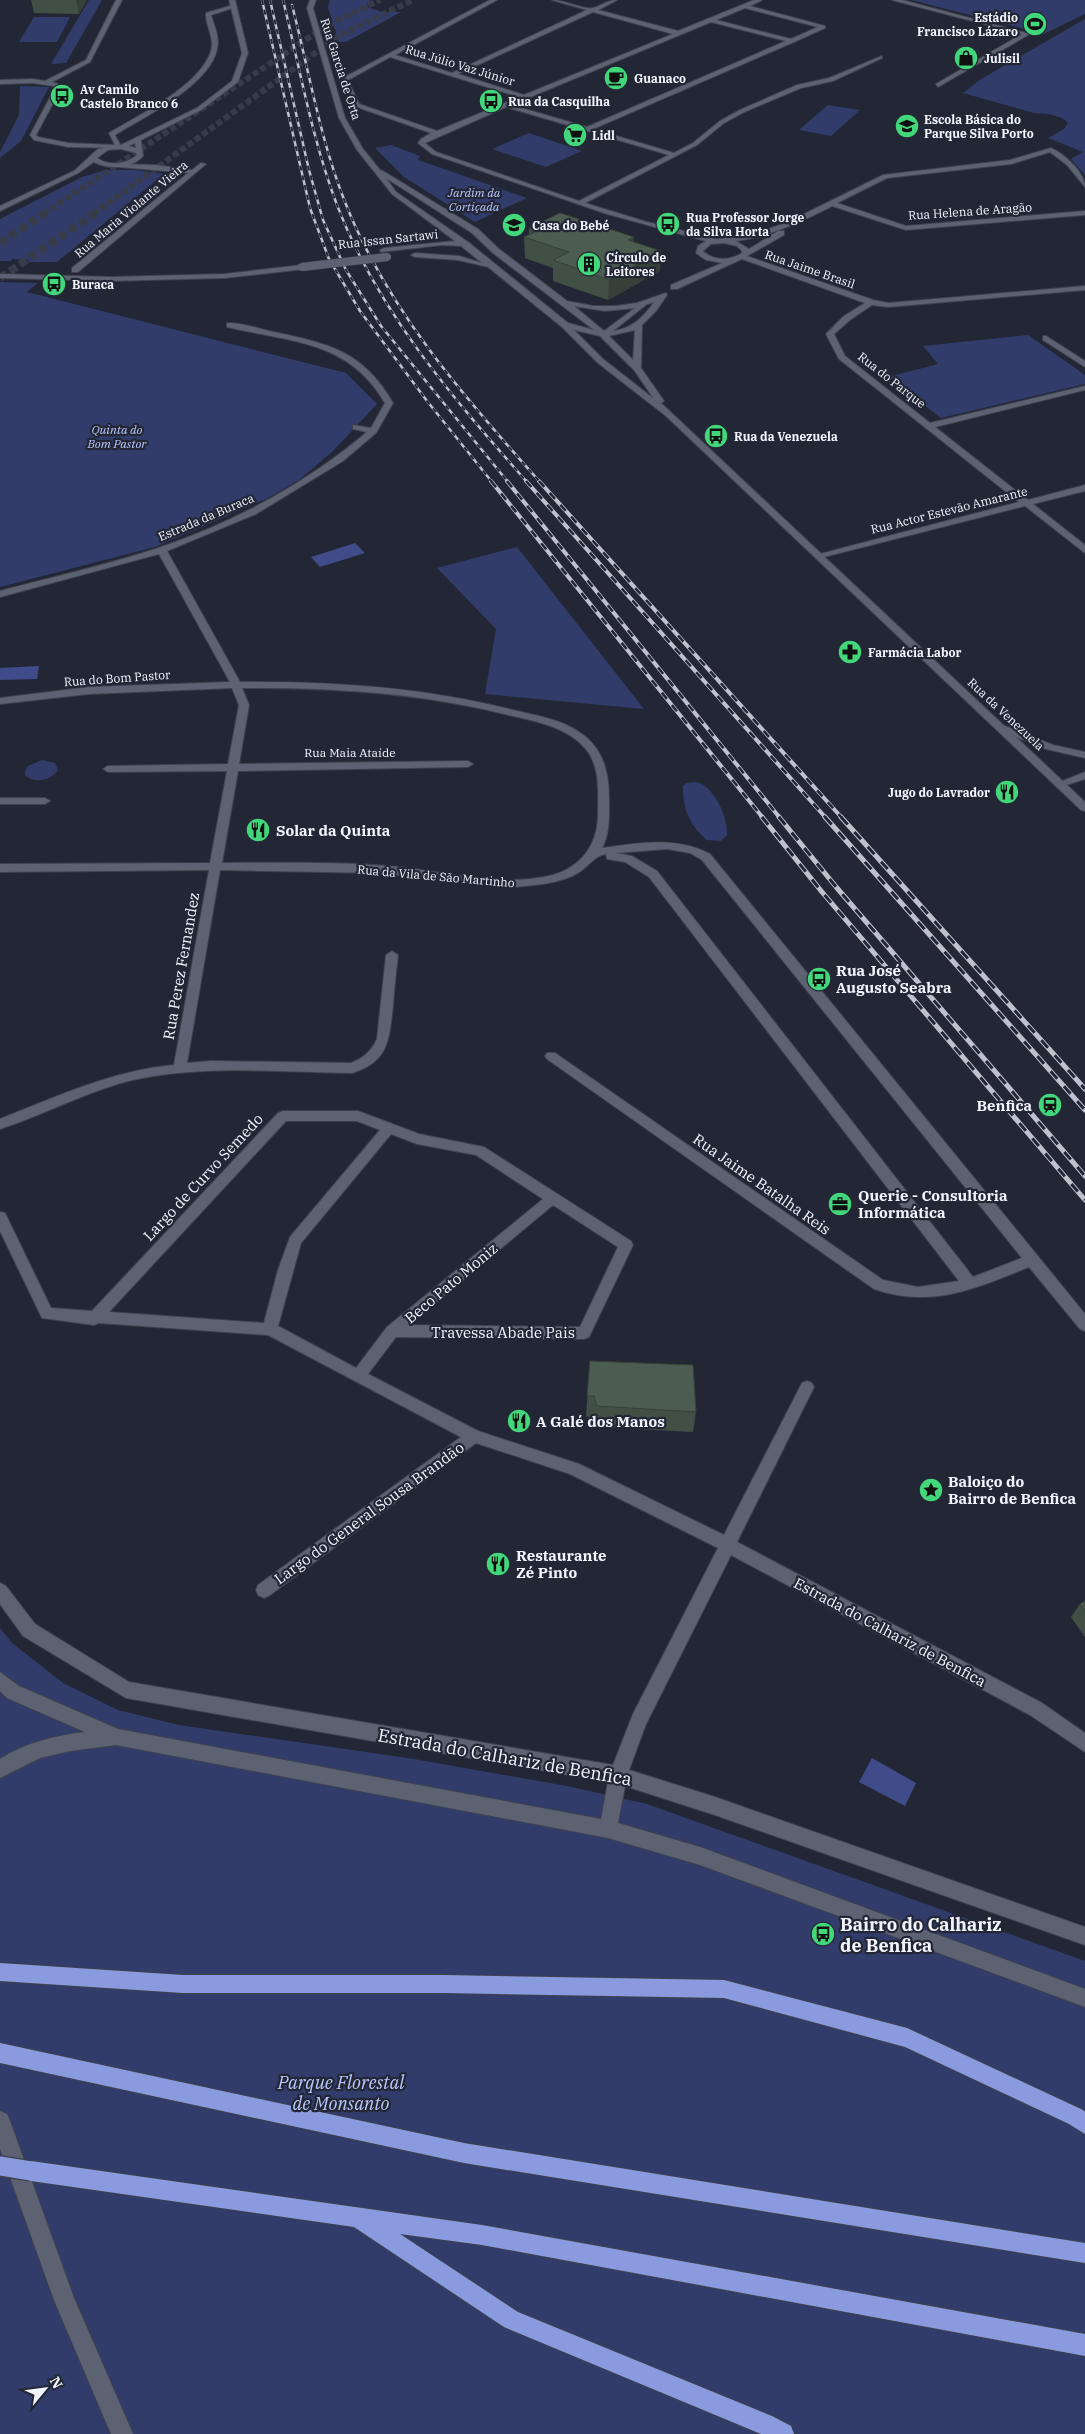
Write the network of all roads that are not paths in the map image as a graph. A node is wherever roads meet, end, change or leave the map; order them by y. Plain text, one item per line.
1 (118, 0) edge
2 (313, 0) edge
3 (494, 0) edge
4 (555, 0) edge
5 (614, 0) edge
6 (759, 0) edge
7 (895, 0) edge
8 (233, 4) edge
9 (745, 6) junction
10 (593, 10) junction
11 (711, 20) junction
12 (677, 33) junction
13 (792, 41) junction
14 (389, 56) junction
15 (880, 57) dead end
16 (452, 75) junction
17 (0, 82) edge
18 (50, 83) junction
19 (938, 85) dead end
20 (525, 97) junction
21 (506, 105) junction
22 (589, 128) junction
23 (437, 133) junction
24 (138, 140) junction
25 (68, 145) junction
26 (120, 147) junction
27 (140, 154) junction
28 (675, 155) junction
29 (93, 158) junction
30 (203, 164) dead end
31 (116, 165) junction
32 (155, 167) junction
33 (374, 167) junction
34 (76, 172) junction
35 (193, 172) junction
36 (1085, 185) edge
37 (580, 203) junction
38 (830, 203) junction
39 (0, 209) edge
40 (1085, 213) edge
41 (617, 215) junction
42 (423, 217) junction
43 (789, 225) junction
44 (486, 241) junction
45 (720, 241) junction
46 (464, 245) junction
47 (402, 248) junction
48 (700, 252) junction
49 (386, 254) junction
50 (415, 255) junction
51 (741, 257) junction
52 (300, 264) junction
53 (7, 267) dead end
54 (74, 270) junction
55 (498, 273) junction
56 (0, 276) edge
57 (674, 287) junction
58 (1085, 288) edge
59 (663, 295) junction
60 (562, 299) junction
61 (871, 302) junction
62 (648, 303) junction
63 (230, 325) dead end
64 (565, 325) junction
65 (639, 326) junction
66 (1046, 338) dead end
67 (599, 345) junction
68 (1085, 365) edge
69 (637, 368) junction
70 (1085, 388) edge
71 (669, 414) junction
72 (929, 426) junction
73 (356, 428) dead end
74 (373, 431) junction
75 (1085, 488) edge
76 (1026, 503) junction
77 (162, 550) junction
78 (1085, 550) edge
79 (819, 556) junction
80 (0, 594) edge
81 (236, 684) junction
82 (0, 700) edge
83 (1000, 727) junction
84 (1085, 755) edge
85 (468, 764) dead end
86 (232, 766) junction
87 (108, 769) dead end
88 (1085, 775) edge
89 (1060, 784) junction
90 (0, 801) edge
91 (45, 801) dead end
92 (1085, 808) edge
93 (596, 852) junction
94 (0, 868) edge
95 (214, 868) junction
96 (392, 955) dead end
97 (551, 1056) dead end
98 (180, 1067) junction
99 (0, 1124) edge
100 (389, 1128) junction
101 (553, 1198) junction
102 (0, 1218) edge
103 (1030, 1260) junction
104 (970, 1284) junction
105 (94, 1318) junction
106 (1085, 1325) edge
107 (270, 1329) junction
108 (392, 1332) junction
109 (584, 1332) joint
110 (358, 1376) junction
111 (807, 1387) dead end
112 (474, 1436) junction
113 (728, 1545) junction
114 (264, 1590) dead end
115 (0, 1591) edge
116 (0, 1680) edge
117 (118, 1736) junction
118 (1085, 1743) edge
119 (0, 1769) edge
120 (618, 1775) junction
121 (608, 1829) junction
122 (1085, 1936) edge
123 (0, 1972) edge
124 (1085, 1998) edge
125 (0, 2053) edge
126 (0, 2122) edge
127 (1085, 2124) edge
128 (0, 2166) edge
129 (355, 2216) junction
130 (1085, 2253) edge
131 (1085, 2345) edge
132 (122, 2434) edge
133 (783, 2434) edge

1 - 18 street
2 - 33 street, Rua Garcia de Orta
3 - 14 street
4 - 10 street
5 - 10 street
6 - 9 street
7 - 19 street
8 - 24 street
8 - 26 street
9 - 11 street
9 - 13 street
10 - 12 street
10 - 16 street
11 - 12 street
11 - 13 street
12 - 20 street
13 - 22 street
14 - 16 street, Rua Júlio Vaz Júnior
14 - 23 street
15 - 28 street
16 - 20 street, Rua Júlio Vaz Júnior
17 - 18 street
18 - 25 street
20 - 21 street
21 - 22 street
21 - 23 street
22 - 28 street
23 - 37 street
24 - 26 street
24 - 27 street
25 - 26 street
25 - 29 street
26 - 27 street
26 - 29 street
27 - 31 street
27 - 32 street
28 - 37 street
29 - 31 street
29 - 34 street
30 - 35 street, Rua Maria Violante Vieira
31 - 32 street
31 - 34 street
32 - 35 street
33 - 42 street, Rua Garcia de Orta
33 - 44 street, Rua Garcia de Orta
34 - 39 street
35 - 54 street, Rua Maria Violante Vieira
36 - 38 street
37 - 41 street
38 - 40 street, Rua Helena de Aragão
38 - 43 street
41 - 45 street
41 - 48 street
42 - 46 street, Rua Garcia de Orta
42 - 47 street
43 - 45 street
43 - 51 street
44 - 46 street
44 - 60 street, Rua da Venezuela
45 - 48 street
45 - 51 street
46 - 47 street, Rua Issan Sartawi
46 - 50 street, Rua Issan Sartawi
46 - 55 street, Rua da Venezuela
47 - 49 street, Rua Issan Sartawi
48 - 51 street
48 - 57 street
49 - 50 street, Rua Issan Sartawi
49 - 52 street, Rua Issan Sartawi, bridge
50 - 55 street
51 - 57 street
51 - 61 street, Rua Jaime Brasil
52 - 54 street, Rua Issan Sartawi
52 - 56 street, Rua Issan Sartawi
53 - 54 street, Rua Issan Sartawi
55 - 64 street, Rua da Venezuela
57 - 59 street
58 - 61 street
59 - 62 street
59 - 65 street
60 - 62 street
60 - 67 street, Rua da Venezuela
61 - 72 street, Rua do Parque
62 - 67 street
63 - 74 street, Estrada da Buraca
64 - 67 street
64 - 67 street, Rua da Venezuela
65 - 67 street
65 - 69 street
66 - 68 street
67 - 69 street, Rua da Venezuela
67 - 71 street, Rua da Venezuela
69 - 71 street, Rua da Venezuela
70 - 72 street
71 - 79 street, Rua da Venezuela
72 - 76 street, Rua do Parque
73 - 74 street
74 - 77 street, Estrada da Buraca
75 - 76 street, Rua Actor Estevão Amarante
76 - 78 street, Rua do Parque
76 - 79 street, Rua Actor Estevão Amarante
77 - 80 street, Estrada da Buraca
77 - 81 street
79 - 83 street, Rua da Venezuela
81 - 82 street, Rua do Bom Pastor
81 - 86 street, Rua Perez Fernandez
81 - 93 street
83 - 84 street
83 - 89 street, Rua da Venezuela
85 - 86 street, Rua Maia Ataíde
86 - 87 street, Rua Maia Ataíde
86 - 95 street, Rua Perez Fernandez
88 - 89 street
89 - 92 street, Rua da Venezuela
90 - 91 street
93 - 95 street, Rua da Vila de São Martinho
93 - 103 street
93 - 104 street
94 - 95 street, Rua da Vila de São Martinho
95 - 98 street, Rua Perez Fernandez
96 - 98 street
97 - 104 street, Rua Jaime Batalha Reis
98 - 99 street
100 - 101 street, Largo de Curvo Semedo
100 - 105 street, Largo de Curvo Semedo
100 - 107 street
101 - 108 street, Beco Pato Moniz
101 - 109 street, Largo de Curvo Semedo
102 - 105 street, Estrada do Calhariz de Benfica
103 - 104 street
103 - 106 street
105 - 107 street, Estrada do Calhariz de Benfica
107 - 110 street, Estrada do Calhariz de Benfica
108 - 109 street, Travessa Abade Pais
108 - 110 street, Beco Pato Moniz
110 - 112 street, Estrada do Calhariz de Benfica
111 - 113 street
112 - 113 street, Estrada do Calhariz de Benfica
112 - 114 street, Largo do General Sousa Brandão
113 - 118 street, Estrada do Calhariz de Benfica
113 - 120 street
115 - 120 street, Estrada do Calhariz de Benfica
116 - 117 street
117 - 119 street
117 - 121 street
120 - 121 street
120 - 122 street, Estrada do Calhariz de Benfica
121 - 124 street
123 - 127 highway
125 - 130 highway
126 - 132 street
128 - 129 highway, bridge
129 - 131 highway
129 - 133 highway

